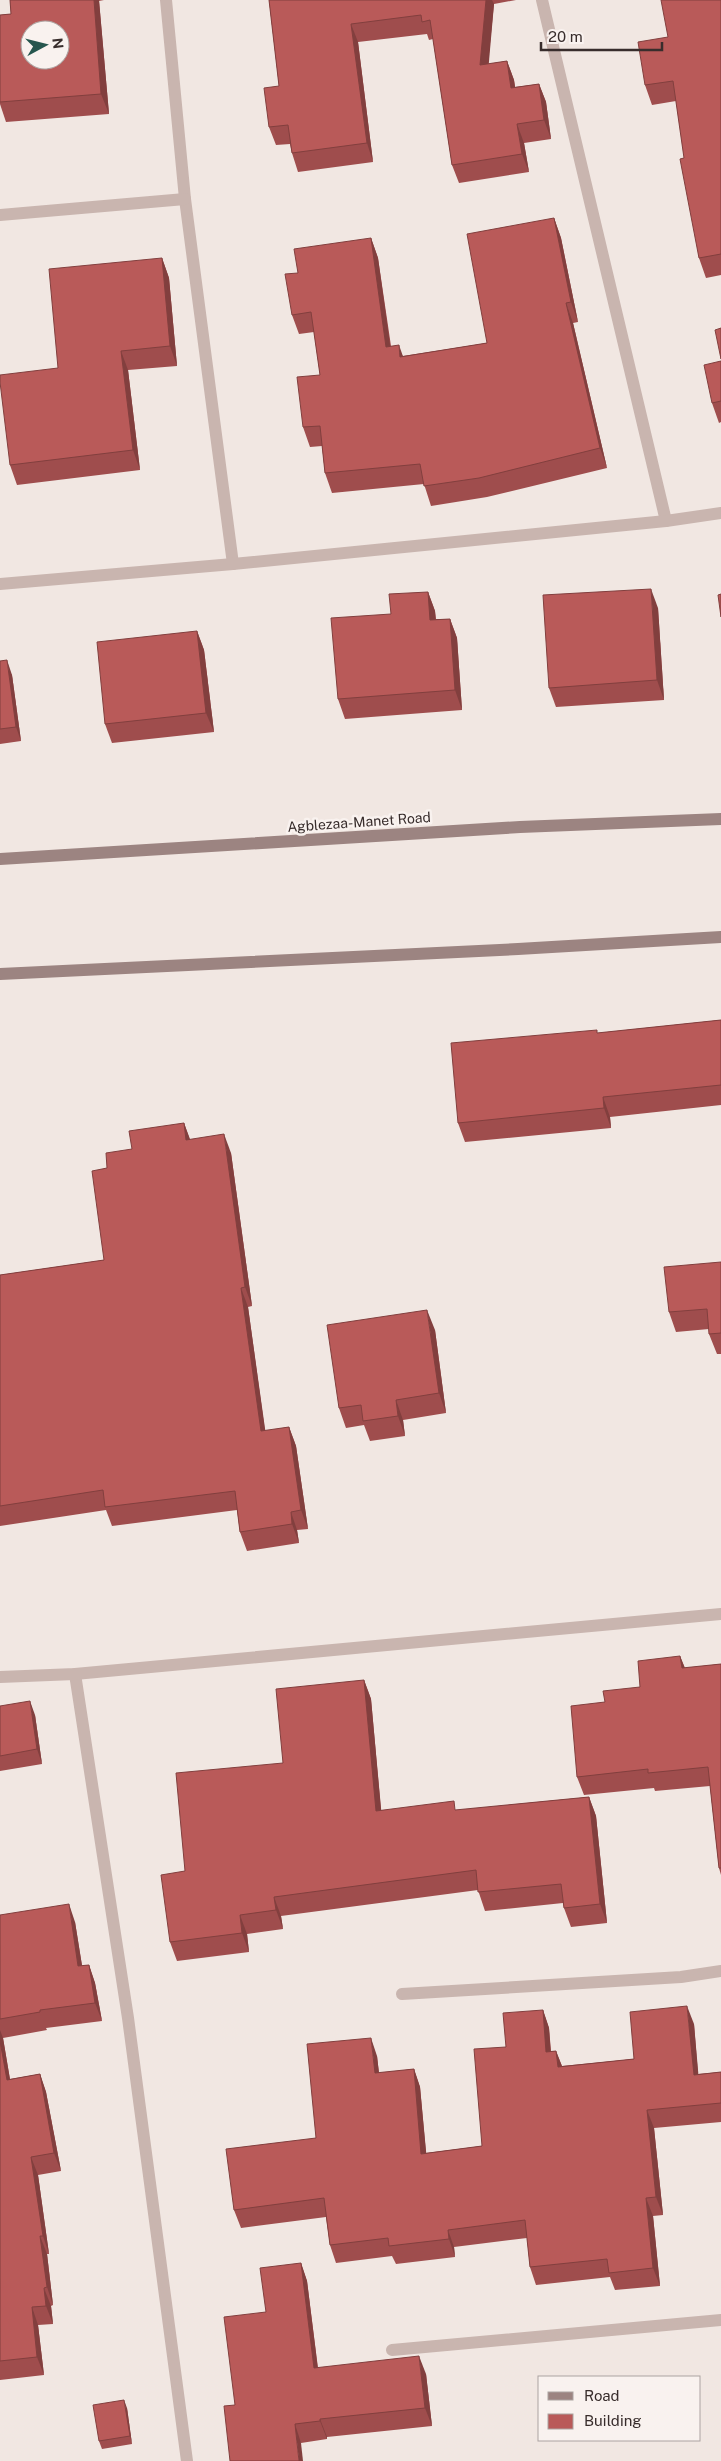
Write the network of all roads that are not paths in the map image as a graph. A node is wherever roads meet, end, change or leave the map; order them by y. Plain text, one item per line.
1 (166, 0) edge
2 (542, 0) edge
3 (185, 199) junction
4 (0, 215) edge
5 (721, 513) edge
6 (666, 521) junction
7 (233, 564) junction
8 (0, 584) edge
9 (721, 819) edge
10 (0, 859) edge
11 (721, 937) edge
12 (0, 974) edge
13 (721, 1614) edge
14 (75, 1674) junction
15 (0, 1677) edge
16 (721, 1971) edge
17 (402, 1994) dead end
18 (721, 2320) edge
19 (392, 2350) dead end
20 (187, 2461) edge

1 - 3 street
2 - 6 street
3 - 4 street
3 - 7 street
5 - 6 street
6 - 7 street
7 - 8 street
9 - 10 main road, Agblezaa-Manet Road
11 - 12 main road
13 - 14 street
14 - 15 street
14 - 20 street
16 - 17 street
18 - 19 street

